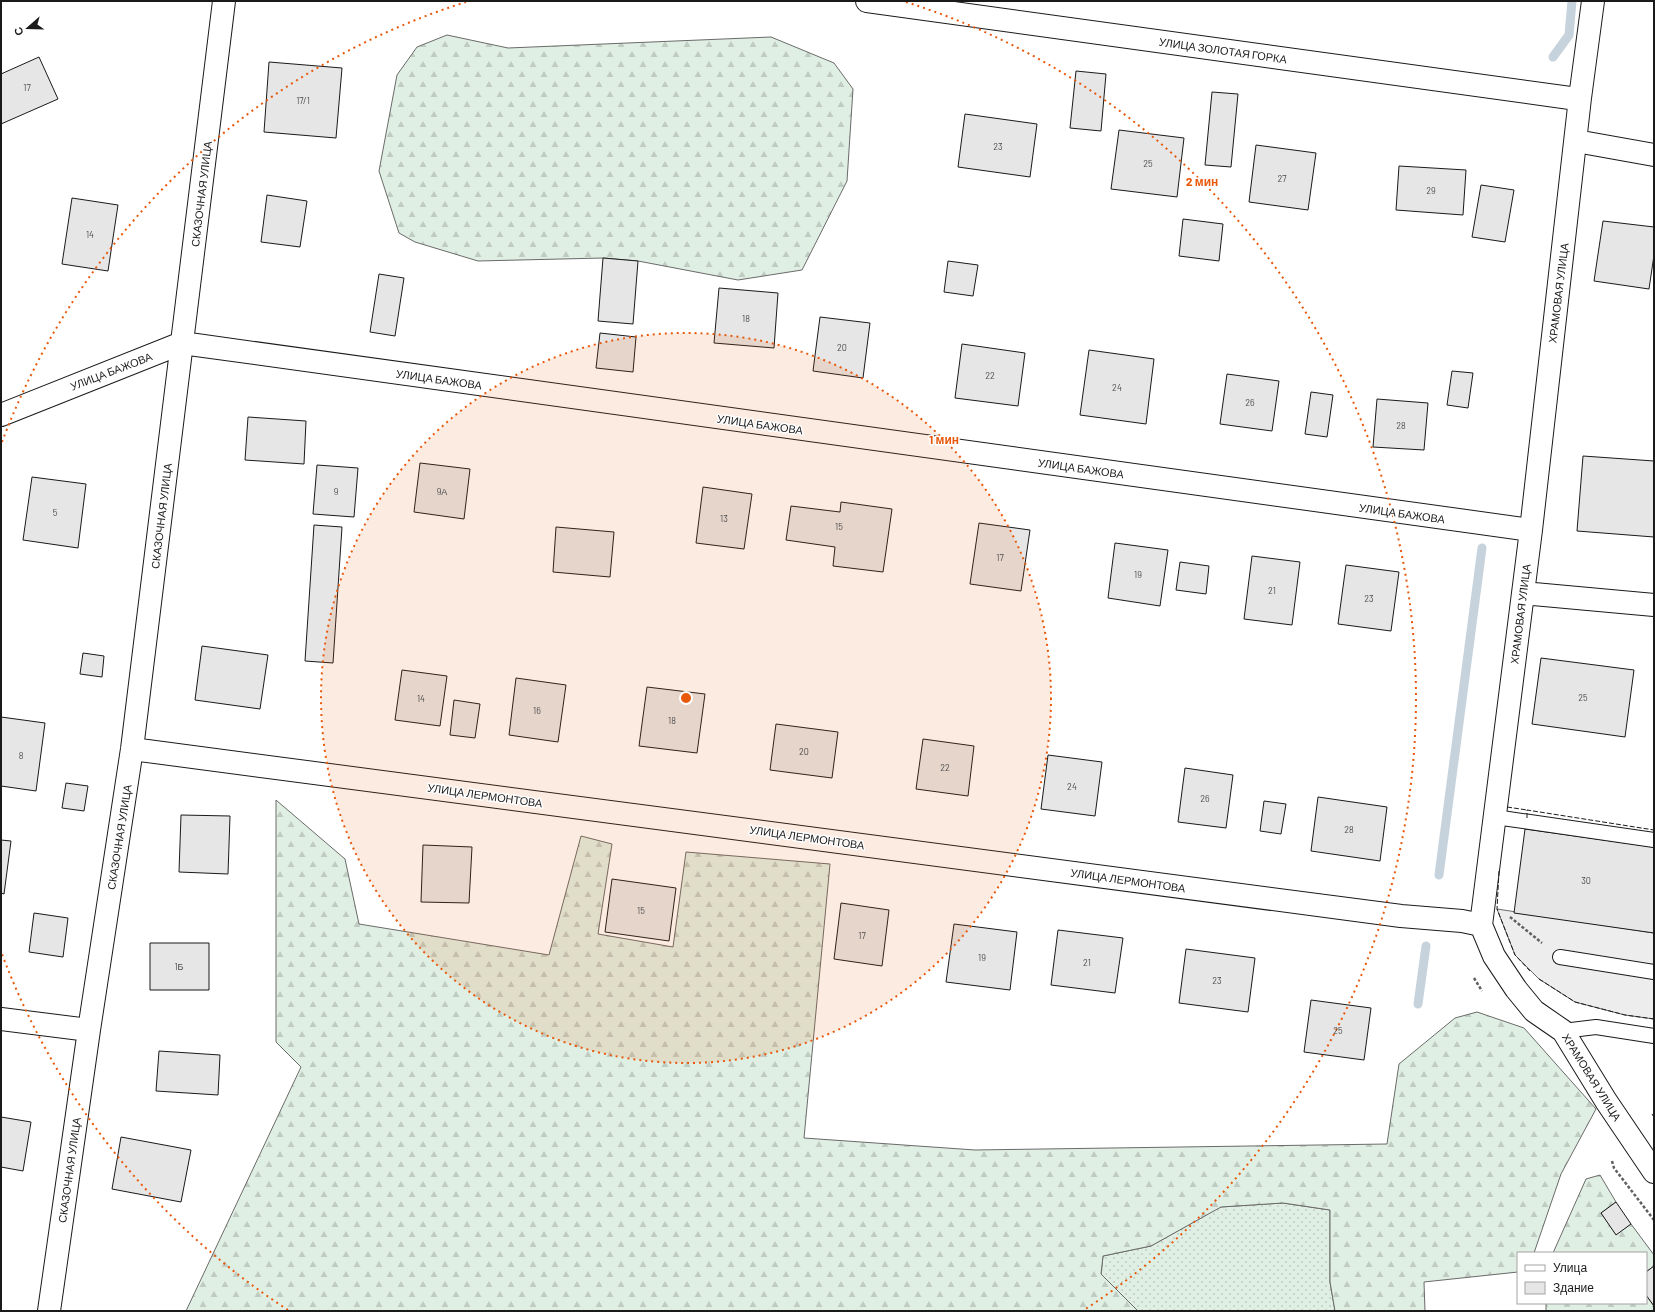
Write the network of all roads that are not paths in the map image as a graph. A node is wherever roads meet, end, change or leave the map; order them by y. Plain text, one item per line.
1 (224, 1) edge
2 (867, 1) edge
3 (1593, 1) edge
4 (1580, 98) junction
5 (1576, 141) junction
6 (1654, 155) edge
7 (182, 343) junction
8 (1, 415) edge
9 (1531, 530) junction
10 (1523, 593) junction
11 (1654, 606) edge
12 (132, 748) junction
13 (1495, 817) junction
14 (1654, 840) edge
15 (1481, 925) junction
16 (1560, 957) road end
17 (1654, 972) edge
18 (1, 1018) edge
19 (89, 1030) junction
20 (1563, 1031) junction
21 (1654, 1036) edge
22 (1654, 1172) edge
23 (49, 1311) edge

1 - 7 street, СКАЗОЧНАЯ УЛИЦА
2 - 4 street, УЛИЦА ЗОЛОТАЯ ГОРКА
3 - 4 street, ХРАМОВАЯ УЛИЦА
4 - 5 street, ХРАМОВАЯ УЛИЦА
5 - 6 street
5 - 9 street, ХРАМОВАЯ УЛИЦА
7 - 8 street, УЛИЦА БАЖОВА
7 - 9 street, УЛИЦА БАЖОВА
7 - 12 street, СКАЗОЧНАЯ УЛИЦА
9 - 10 street, ХРАМОВАЯ УЛИЦА
10 - 11 street
10 - 13 street, ХРАМОВАЯ УЛИЦА
12 - 15 street, УЛИЦА ЛЕРМОНТОВА
12 - 19 street, СКАЗОЧНАЯ УЛИЦА
13 - 14 lane
13 - 15 street, ХРАМОВАЯ УЛИЦА
15 - 20 street, ХРАМОВАЯ УЛИЦА
16 - 17 lane
18 - 19 street
19 - 23 street, СКАЗОЧНАЯ УЛИЦА
20 - 21 lane
20 - 22 street, ХРАМОВАЯ УЛИЦА

